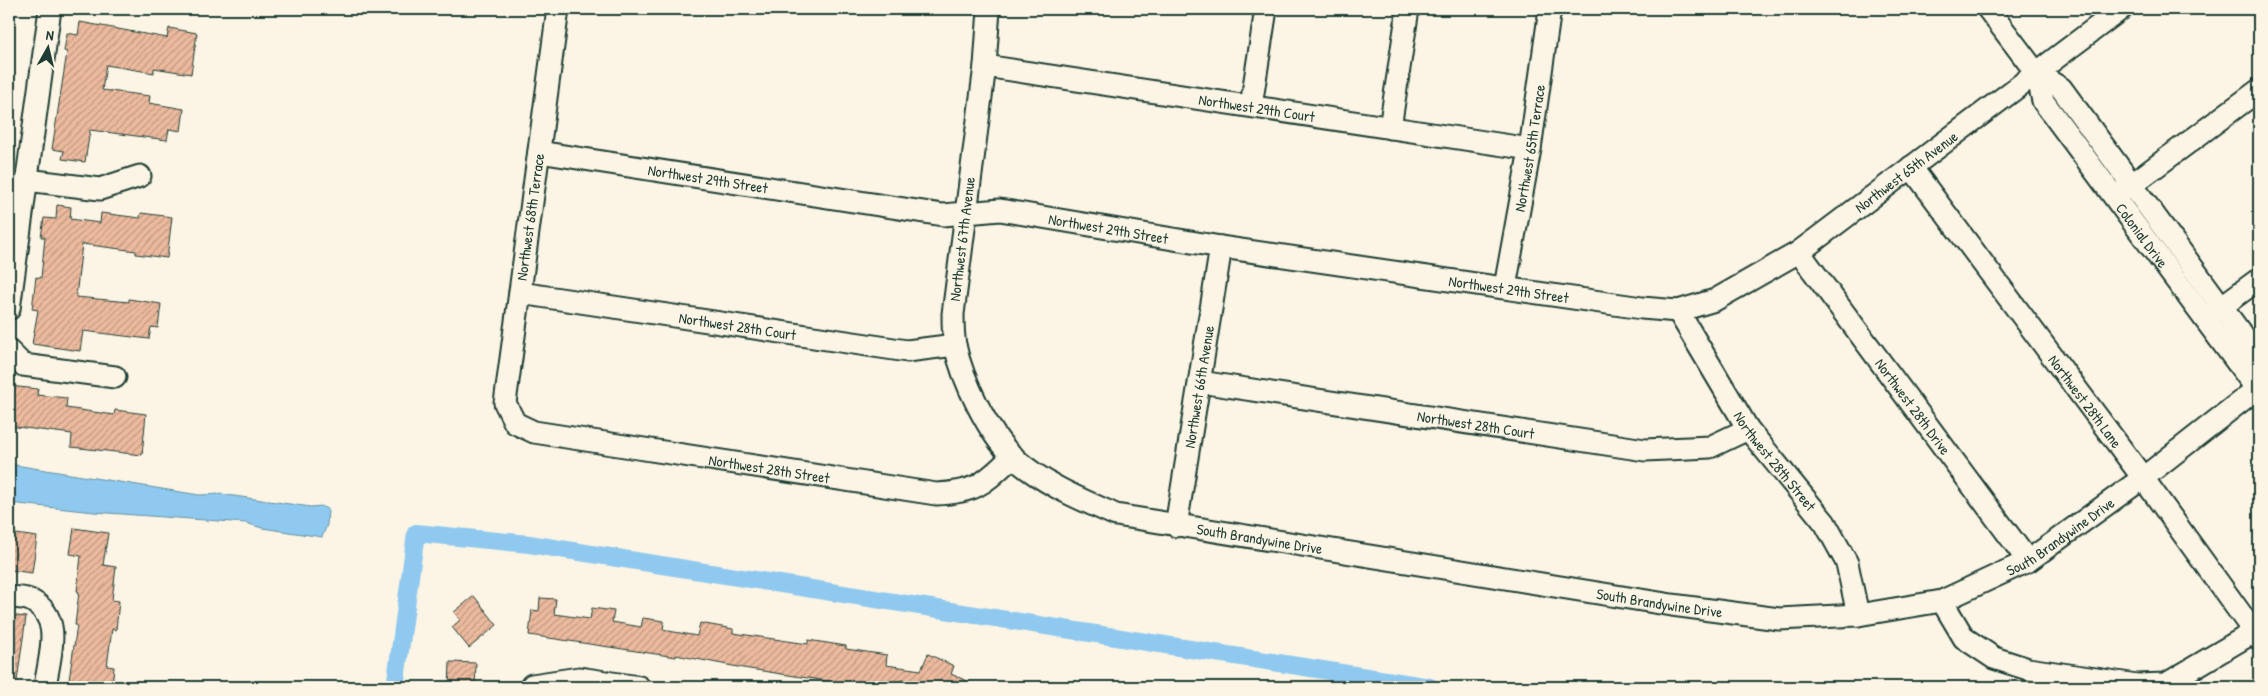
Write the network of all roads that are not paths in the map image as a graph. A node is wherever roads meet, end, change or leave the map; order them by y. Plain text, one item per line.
1 (50, 9) edge
2 (558, 9) edge
3 (989, 9) edge
4 (1266, 9) edge
5 (1408, 9) edge
6 (1550, 9) edge
7 (1988, 9) edge
8 (2121, 9) edge
9 (985, 66) junction
10 (2037, 74) junction
11 (2259, 90) edge
12 (1251, 106) junction
13 (1390, 128) junction
14 (1530, 149) junction
15 (540, 152) junction
16 (1911, 167) junction
17 (140, 176) dead end
18 (27, 180) junction
19 (2123, 192) junction
20 (964, 213) junction
21 (1221, 246) junction
22 (1799, 252) junction
23 (2259, 278) edge
24 (1505, 286) junction
25 (520, 293) junction
26 (9, 309) edge
27 (1678, 311) junction
28 (2214, 312) junction
29 (955, 345) junction
30 (9, 351) edge
31 (2259, 358) edge
32 (115, 378) dead end
33 (1200, 382) junction
34 (2259, 389) edge
35 (515, 423) joint
36 (1748, 429) junction
37 (1013, 456) junction
38 (2143, 478) junction
39 (1176, 526) junction
40 (2028, 561) junction
41 (9, 597) edge
42 (1942, 601) junction
43 (1858, 616) junction
44 (2256, 635) edge
45 (532, 684) dead end
46 (46, 687) edge
47 (639, 687) edge

1 - 18 street
2 - 15 street, Northwest 68th Terrace
3 - 9 street, Northwest 67th Avenue
4 - 12 street
5 - 13 street
6 - 14 street, Northwest 65th Terrace
7 - 10 street, Colonial Drive
8 - 10 street, Northwest 65th Avenue
9 - 12 street, Northwest 29th Court
9 - 20 street, Northwest 67th Avenue
10 - 16 street, Northwest 65th Avenue
10 - 19 street, Colonial Drive
11 - 19 street
12 - 13 street, Northwest 29th Court
13 - 14 street, Northwest 29th Court
14 - 24 street, Northwest 65th Terrace
15 - 20 street, Northwest 29th Street
15 - 25 street, Northwest 68th Terrace
16 - 22 street, Northwest 65th Avenue
16 - 38 street, Northwest 28th Lane
17 - 18 street
18 - 26 street
19 - 28 street, Colonial Drive
20 - 21 street, Northwest 29th Street
20 - 29 street, Northwest 67th Avenue
21 - 24 street, Northwest 29th Street
21 - 33 street, Northwest 66th Avenue
22 - 27 street, Northwest 65th Avenue
22 - 40 street, Northwest 28th Drive
23 - 28 street
24 - 27 street, Northwest 29th Street
25 - 29 street, Northwest 28th Court
25 - 35 street, Northwest 68th Terrace
27 - 36 street, Northwest 28th Street
28 - 31 street, Colonial Drive
28 - 34 street, Colonial Drive
29 - 37 street, Northwest 67th Avenue
30 - 32 street
33 - 36 street, Northwest 28th Court
33 - 39 street, Northwest 66th Avenue
34 - 38 street, South Brandywine Drive
35 - 37 street, Northwest 28th Street
36 - 43 street, Northwest 28th Street
37 - 39 street, South Brandywine Drive
38 - 40 street, South Brandywine Drive
38 - 44 street, Northwest 28th Lane
39 - 43 street, South Brandywine Drive
40 - 42 street, South Brandywine Drive
41 - 46 street
42 - 43 street, South Brandywine Drive
42 - 44 street
45 - 47 street

